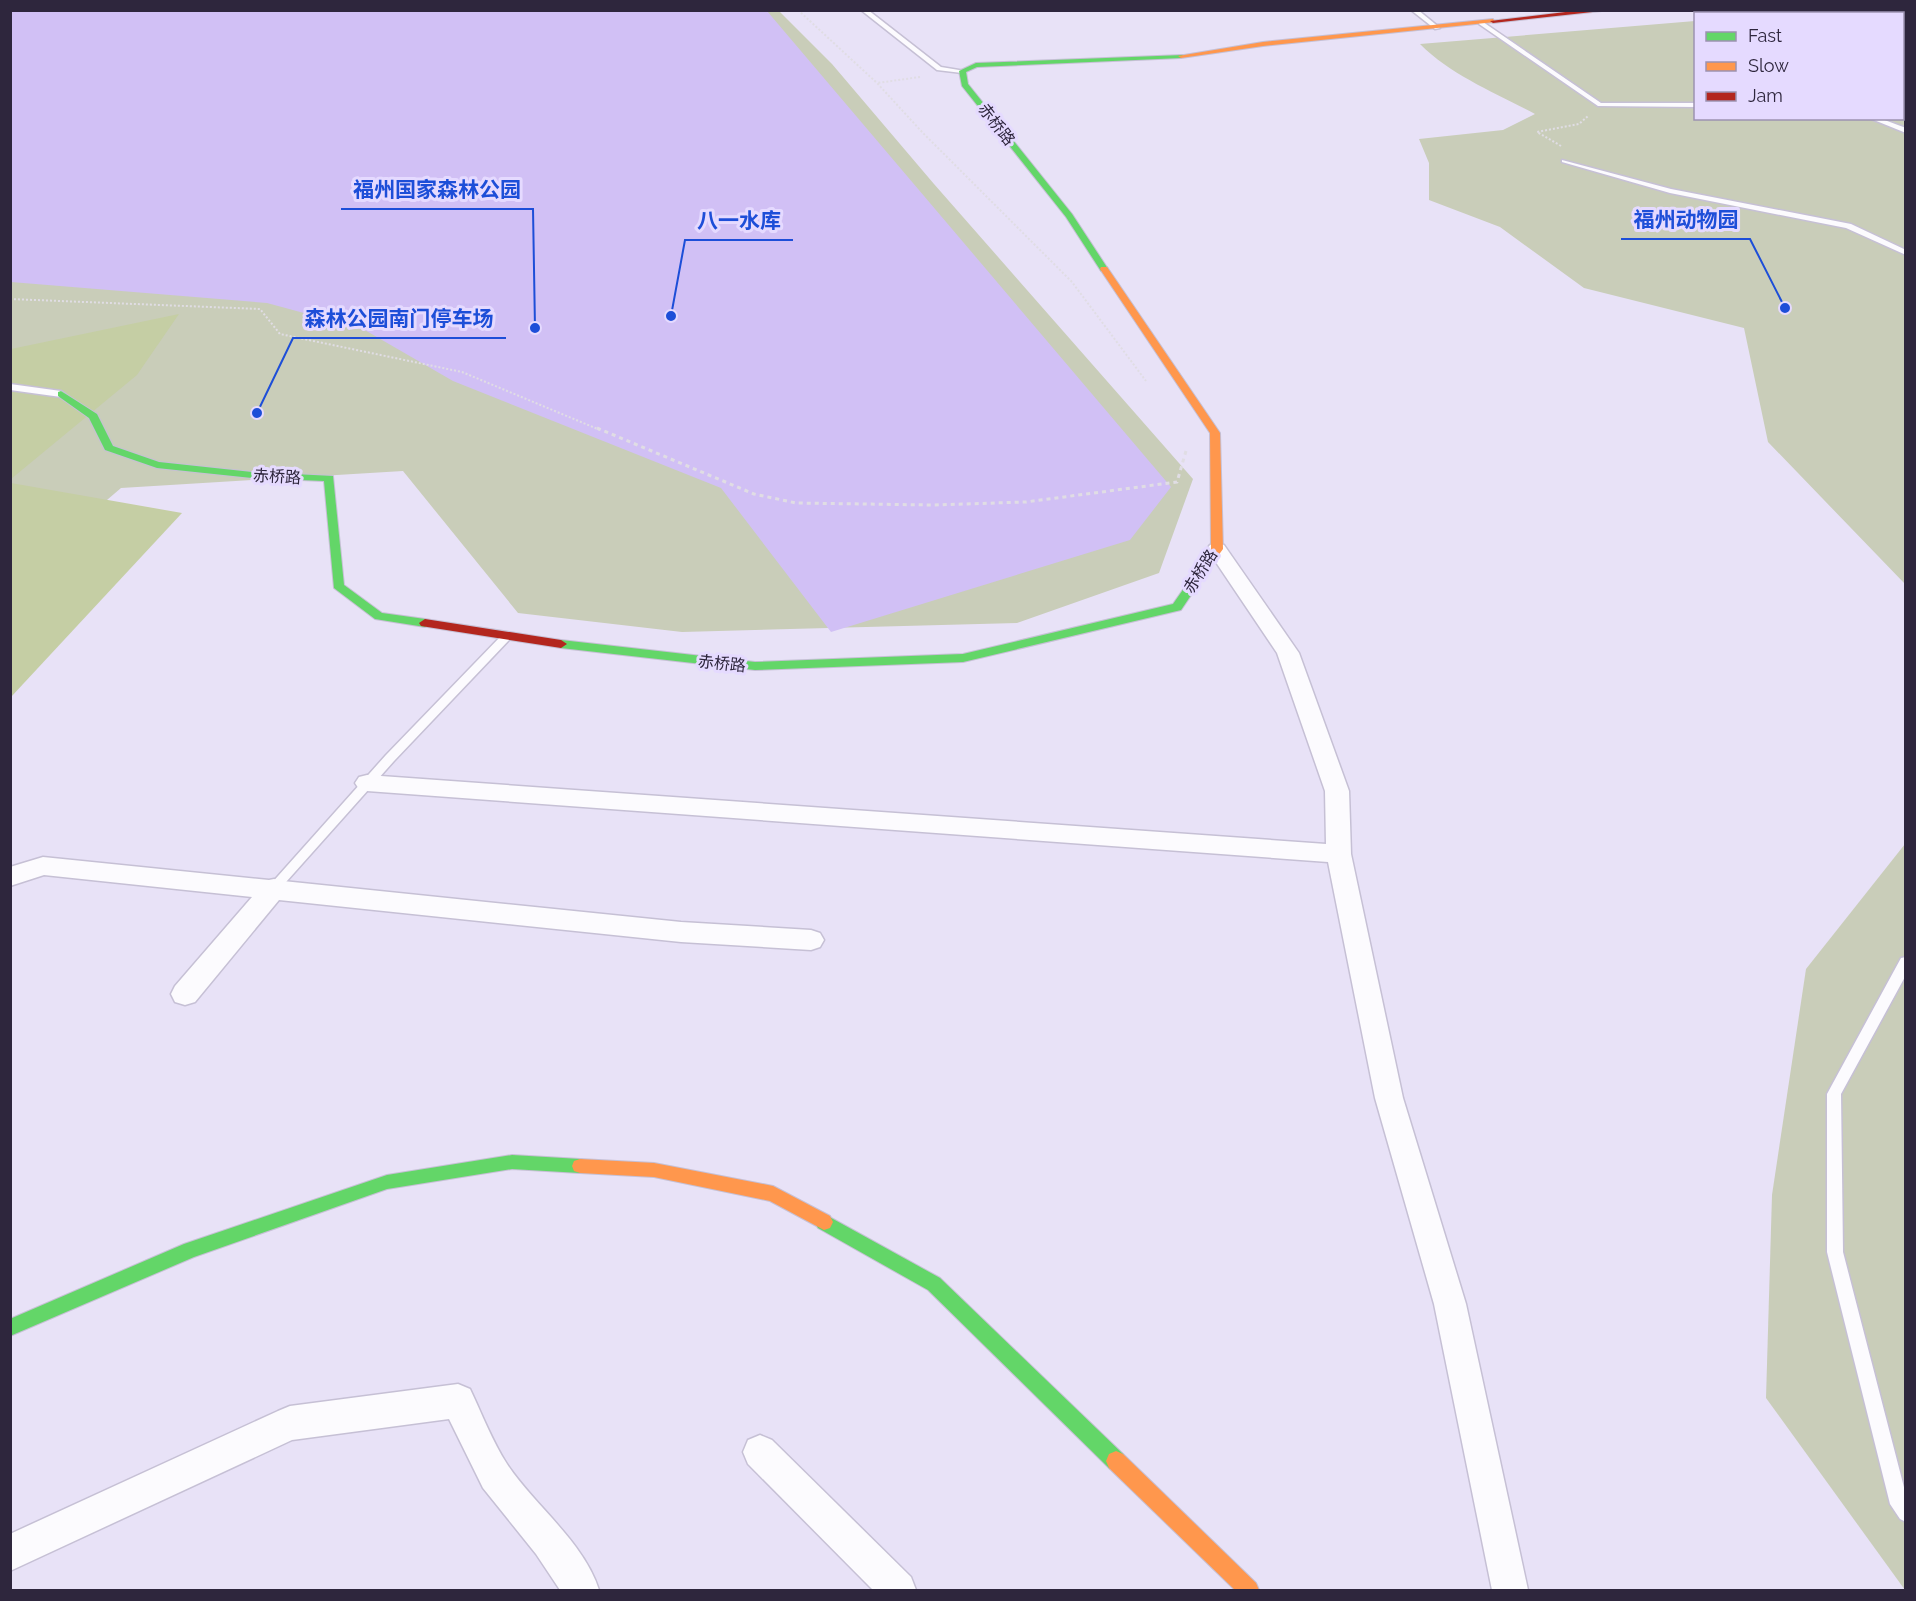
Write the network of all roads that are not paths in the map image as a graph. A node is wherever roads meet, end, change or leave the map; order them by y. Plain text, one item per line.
1 (864, 10) edge
2 (1414, 10) edge
3 (1579, 10) edge
4 (1608, 10) edge
5 (1553, 16) junction
6 (1481, 23) junction
7 (1437, 28) junction
8 (962, 71) junction
9 (1694, 105) edge
10 (1877, 120) edge
11 (1905, 131) edge
12 (1564, 161) road end
13 (1905, 254) edge
14 (10, 387) edge
15 (61, 394) joint
16 (1217, 549) junction
17 (506, 637) junction
18 (367, 783) junction
19 (1339, 854) junction
20 (10, 877) edge
21 (274, 888) junction
22 (811, 940) dead end
23 (1905, 962) edge
24 (185, 994) dead end
25 (10, 1328) edge
26 (760, 1452) dead end
27 (1905, 1513) edge
28 (10, 1553) edge
29 (581, 1590) edge
30 (898, 1590) edge
31 (1249, 1590) edge
32 (1510, 1590) edge

1 - 8 lane
2 - 7 lane
3 - 5 main road
4 - 5 main road
5 - 6 main road
6 - 7 main road
6 - 9 lane
7 - 8 main road
8 - 16 main road, 赤桥路
10 - 11 lane
12 - 13 lane
14 - 15 lane
15 - 17 main road, 赤桥路
16 - 17 main road, 赤桥路
16 - 19 street
17 - 18 lane
18 - 19 street
18 - 21 lane
19 - 32 street
20 - 21 street
21 - 22 street
21 - 24 street
23 - 27 lane
25 - 31 main road
26 - 30 street
28 - 29 street

